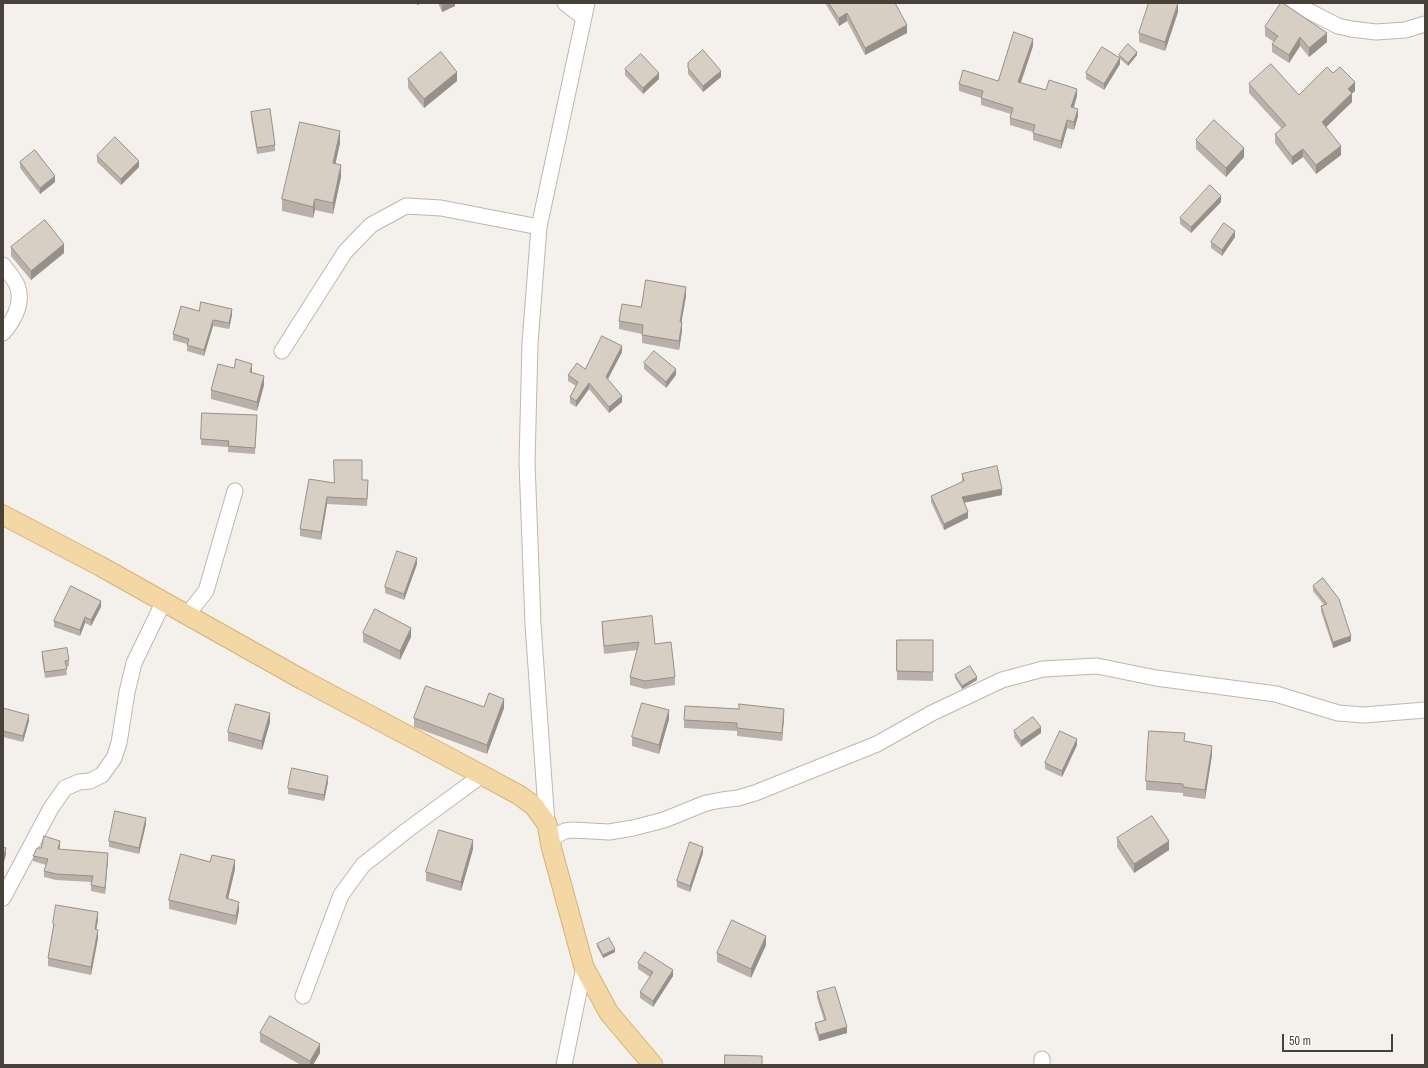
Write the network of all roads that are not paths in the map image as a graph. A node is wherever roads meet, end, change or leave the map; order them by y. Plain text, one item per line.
1 (565, 3) edge
2 (1293, 3) edge
3 (585, 10) edge
4 (1425, 24) edge
5 (539, 227) junction
6 (3, 265) edge
7 (3, 333) edge
8 (282, 351) dead end
9 (235, 491) dead end
10 (3, 515) edge
11 (163, 603) junction
12 (186, 616) junction
13 (1425, 710) edge
14 (482, 775) junction
15 (547, 824) junction
16 (551, 846) junction
17 (3, 898) edge
18 (584, 967) junction
19 (303, 996) dead end
20 (564, 1065) edge
21 (653, 1065) edge

1 - 3 street
2 - 4 street
3 - 5 street
5 - 8 street
5 - 15 street
6 - 7 street
9 - 12 street
10 - 11 main road
11 - 12 main road
11 - 17 street
12 - 14 main road
13 - 16 street
14 - 15 main road
14 - 19 street
15 - 16 main road
16 - 18 main road
18 - 20 street
18 - 21 main road

